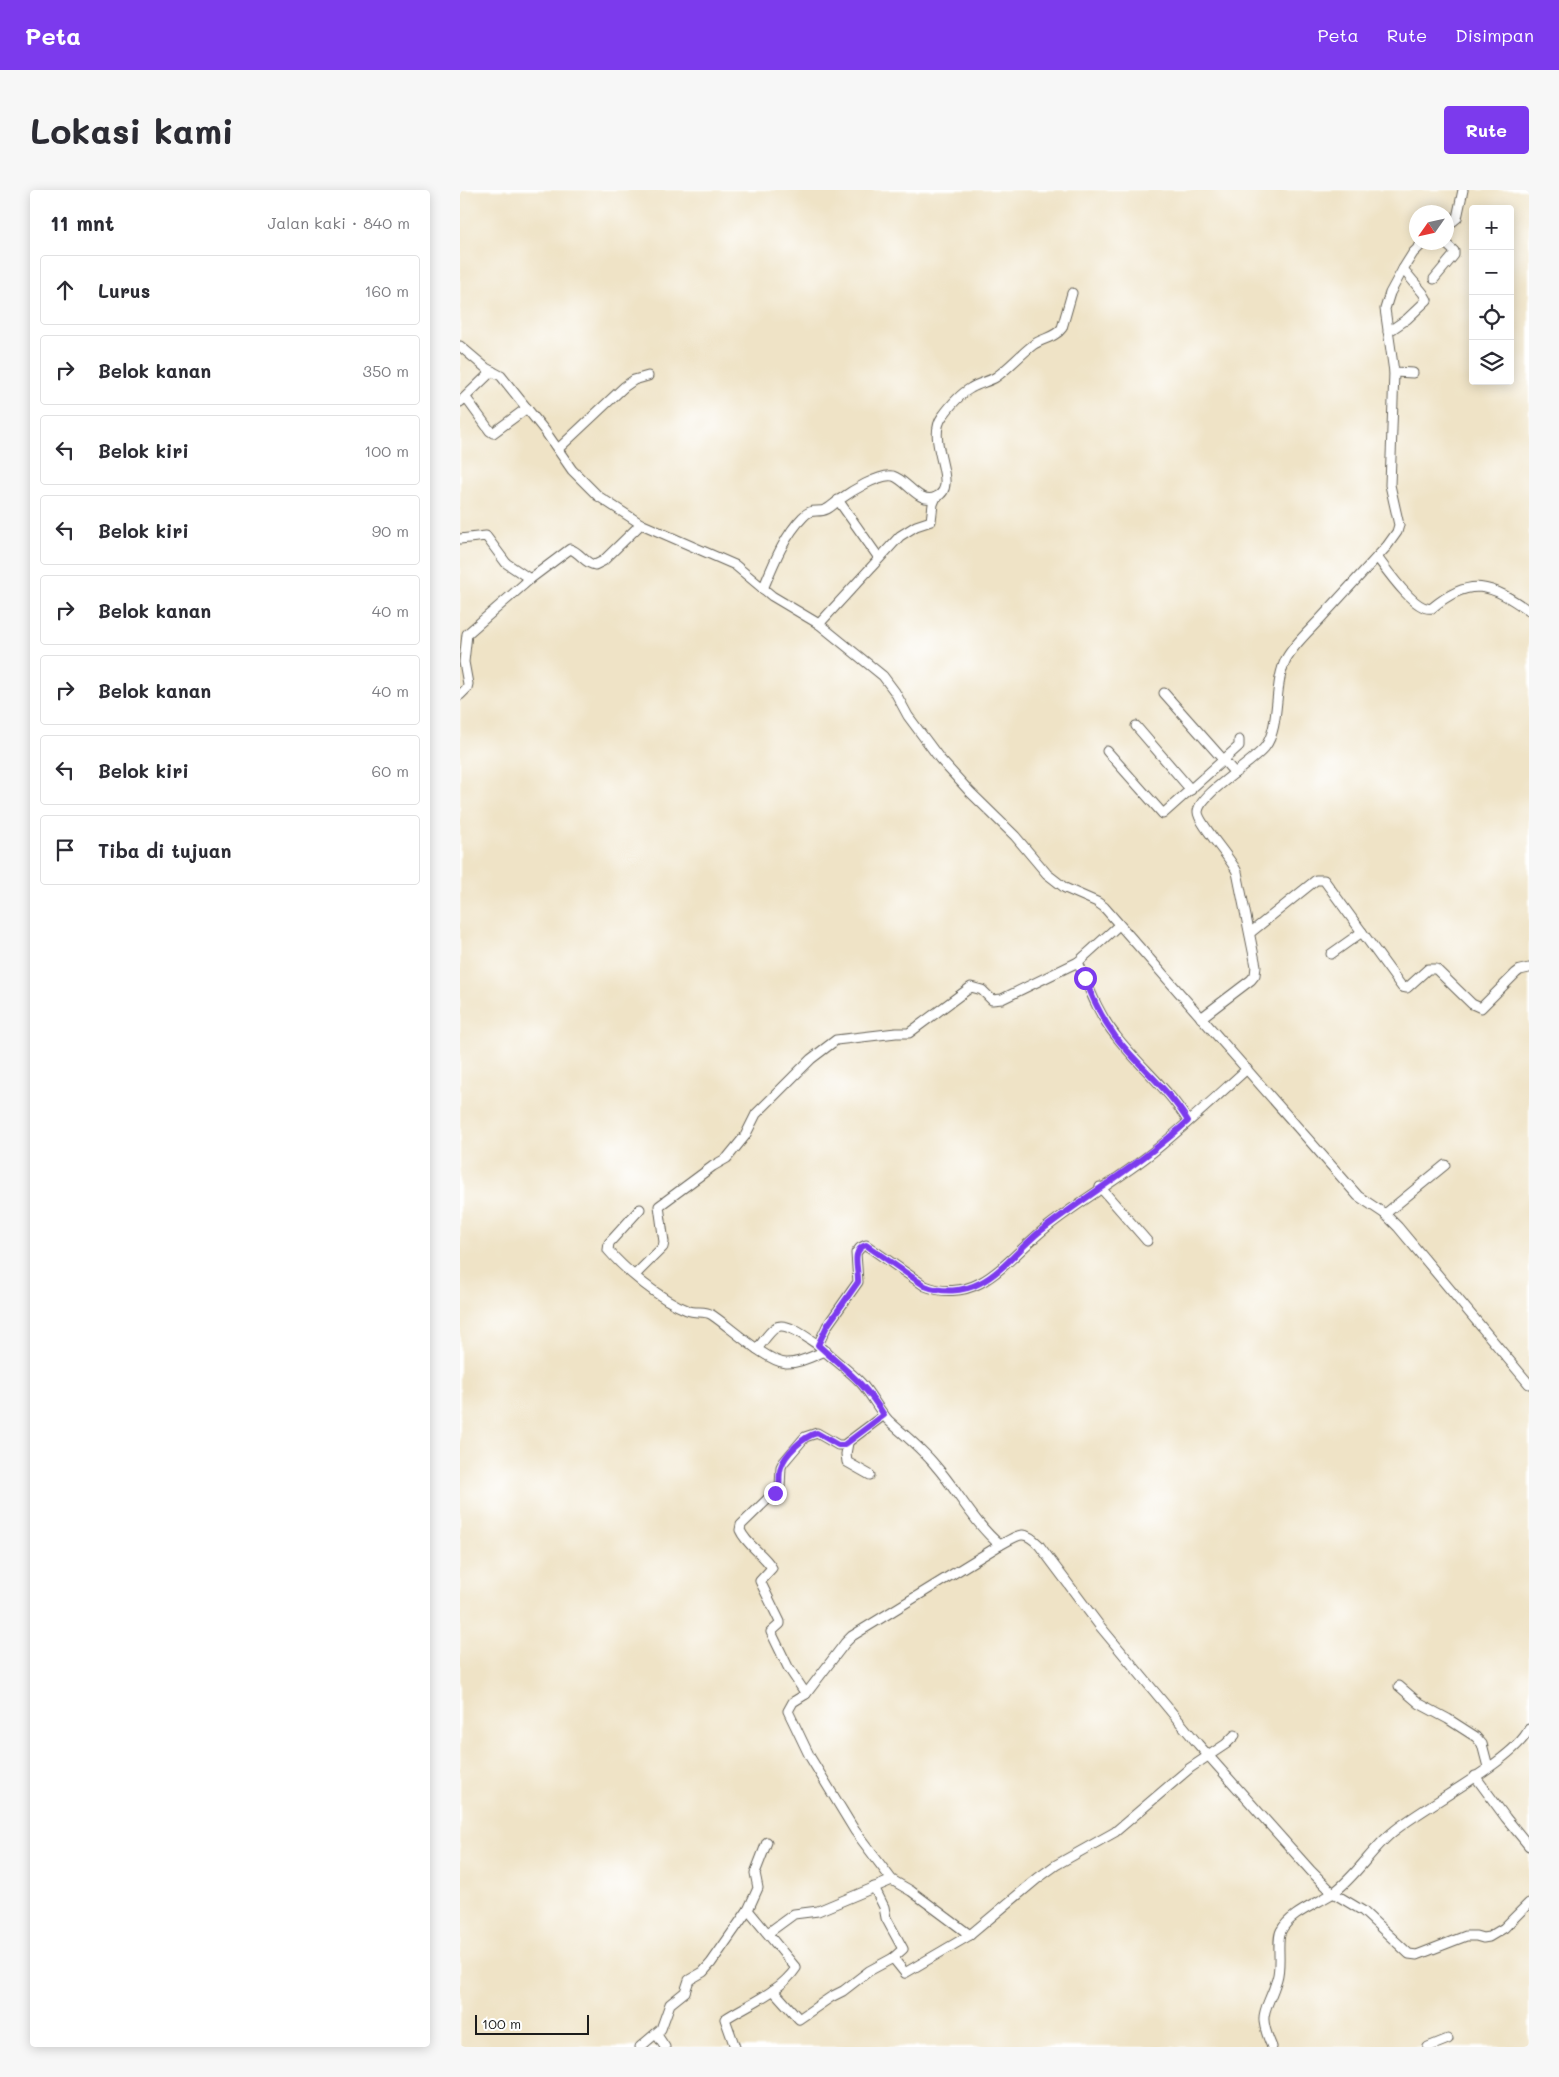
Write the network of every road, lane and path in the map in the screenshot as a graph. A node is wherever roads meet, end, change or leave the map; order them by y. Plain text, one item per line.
1 (1463, 190) edge
2 (1454, 220) edge
3 (1416, 250) edge
4 (1453, 250) edge
5 (1403, 269) junction
6 (1434, 279) dead end
7 (1072, 293) dead end
8 (1388, 332) junction
9 (460, 346) edge
10 (492, 371) junction
11 (1394, 372) junction
12 (1413, 373) dead end
13 (648, 376) dead end
14 (463, 400) edge
15 (527, 408) junction
16 (558, 449) junction
17 (936, 497) junction
18 (838, 500) junction
19 (641, 524) junction
20 (460, 539) edge
21 (1377, 557) junction
22 (879, 558) junction
23 (530, 579) junction
24 (763, 589) junction
25 (1529, 612) edge
26 (819, 624) junction
27 (1164, 693) dead end
28 (460, 695) edge
29 (1136, 726) dead end
30 (1239, 740) dead end
31 (1106, 751) dead end
32 (1224, 760) junction
33 (1235, 773) junction
34 (1192, 790) junction
35 (1119, 925) junction
36 (1362, 932) junction
37 (1250, 933) junction
38 (1331, 954) dead end
39 (1078, 962) junction
40 (1529, 968) edge
41 (1202, 1018) junction
42 (1247, 1069) junction
43 (1188, 1121) junction
44 (1446, 1165) dead end
45 (1100, 1187) junction
46 (640, 1209) dead end
47 (1385, 1214) junction
48 (1148, 1241) dead end
49 (635, 1274) junction
50 (818, 1345) junction
51 (757, 1349) junction
52 (826, 1351) junction
53 (1529, 1384) edge
54 (884, 1415) junction
55 (848, 1443) junction
56 (870, 1475) dead end
57 (1000, 1545) junction
58 (1399, 1686) dead end
59 (806, 1694) junction
60 (1529, 1729) edge
61 (1235, 1735) dead end
62 (1207, 1755) junction
63 (1488, 1767) junction
64 (1475, 1776) junction
65 (767, 1842) dead end
66 (1529, 1846) edge
67 (892, 1880) junction
68 (874, 1887) junction
69 (1333, 1893) junction
70 (1529, 1903) edge
71 (748, 1910) junction
72 (768, 1933) junction
73 (970, 1935) junction
74 (892, 1958) junction
75 (773, 1990) junction
76 (657, 2035) junction
77 (1448, 2039) dead end
78 (640, 2047) edge
79 (665, 2047) edge
80 (735, 2047) edge
81 (1272, 2047) edge
82 (1428, 2047) edge

1 - 2 street
3 - 5 street
4 - 6 street
5 - 8 street
5 - 8 street
7 - 17 street
8 - 11 street
9 - 10 street
10 - 14 street
10 - 15 street
11 - 12 street
11 - 21 street
13 - 16 street
14 - 15 street
15 - 16 street
16 - 19 street
17 - 18 street
17 - 22 street
18 - 22 street
18 - 24 street
19 - 23 street
19 - 24 street
20 - 23 street
21 - 25 street
21 - 33 street
22 - 26 street
23 - 28 street
24 - 26 street
26 - 35 street
27 - 32 street
29 - 34 street
30 - 32 street
31 - 34 street
32 - 33 street
32 - 34 street
33 - 37 street
35 - 39 street
35 - 41 street
36 - 37 street
36 - 38 street
36 - 40 street
37 - 41 street
39 - 43 street
39 - 49 street
41 - 42 street
42 - 43 street
42 - 47 street
43 - 45 street
44 - 47 street
45 - 48 street
45 - 50 street
46 - 49 street
47 - 53 street
49 - 51 street
50 - 51 street
50 - 52 street
51 - 52 street
52 - 54 street
54 - 55 street
54 - 57 street
55 - 56 street
55 - 59 street
57 - 59 street
57 - 62 street
58 - 63 street
59 - 67 street
60 - 63 street
61 - 62 street
62 - 69 street
62 - 73 street
63 - 64 street
64 - 66 street
64 - 69 street
65 - 71 street
67 - 68 street
67 - 73 street
68 - 72 street
68 - 74 street
69 - 70 street
69 - 81 street
71 - 72 street
71 - 76 street
72 - 75 street
73 - 74 street
74 - 75 street
75 - 80 street
76 - 78 street
76 - 79 street
77 - 82 street

